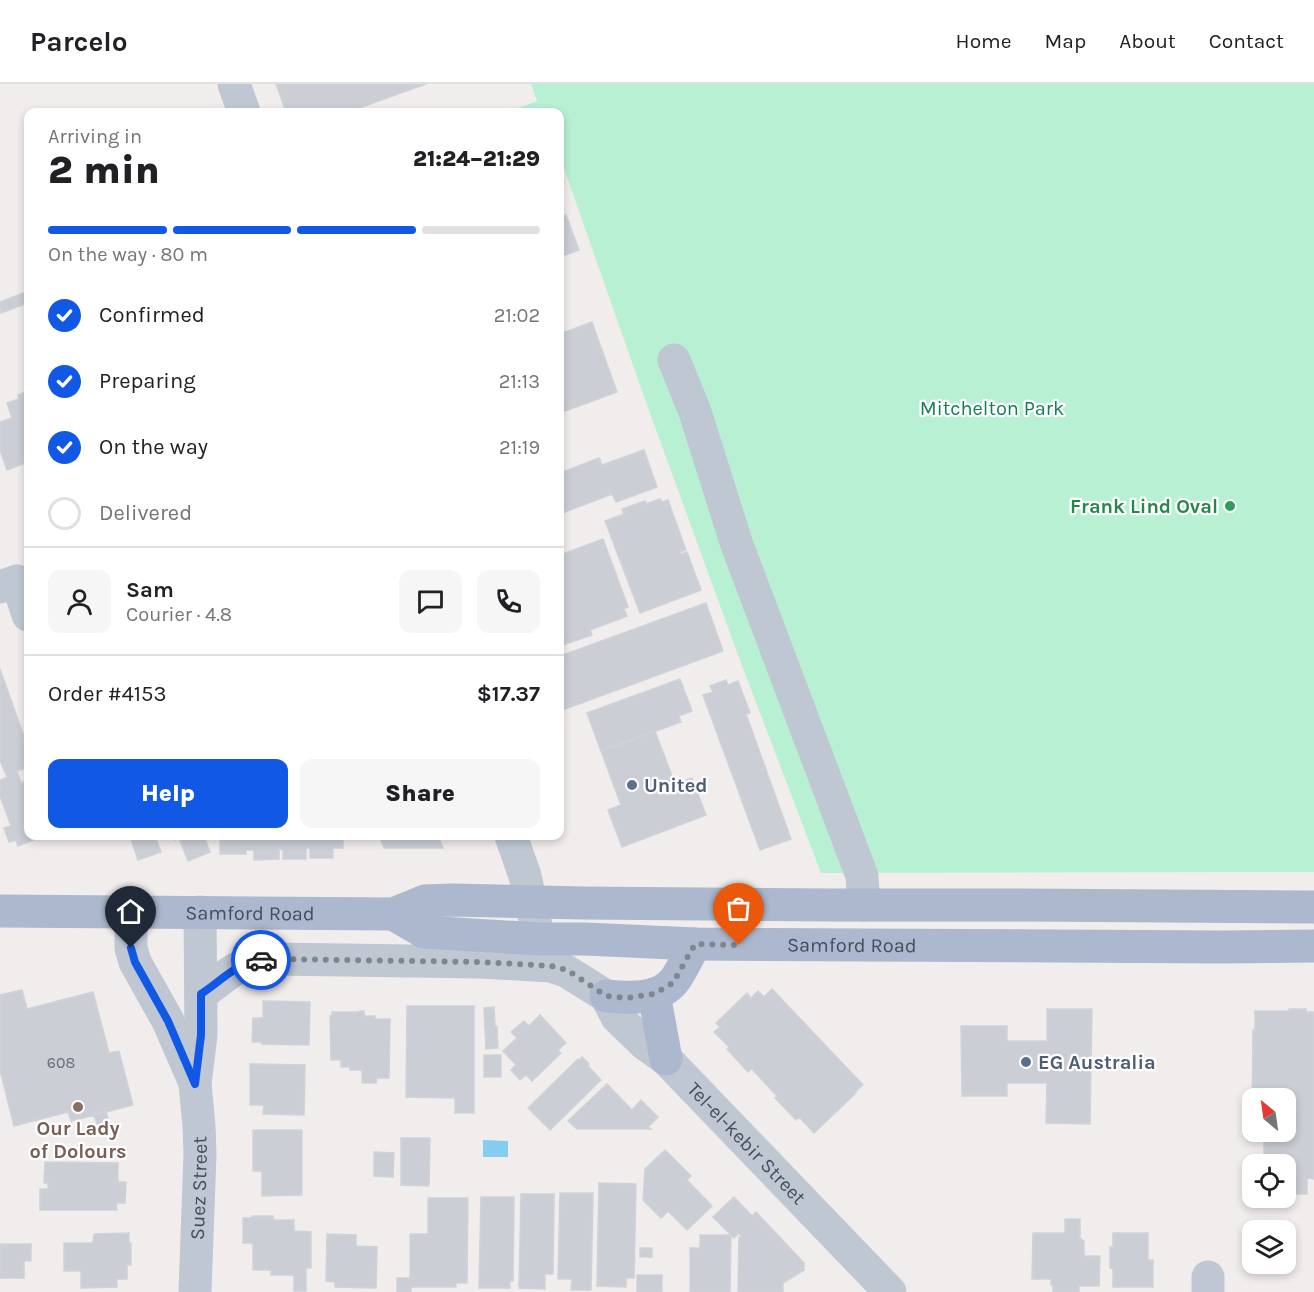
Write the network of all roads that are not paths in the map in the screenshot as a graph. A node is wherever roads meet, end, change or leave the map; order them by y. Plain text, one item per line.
1 (234, 84) edge
2 (243, 108) edge
3 (674, 360) dead end
4 (0, 587) edge
5 (24, 604) edge
6 (513, 840) edge
7 (531, 901) junction
8 (864, 905) junction
9 (1314, 907) edge
10 (0, 911) edge
11 (131, 912) junction
12 (200, 912) junction
13 (393, 914) junction
14 (539, 939) junction
15 (695, 944) junction
16 (1314, 946) edge
17 (201, 994) junction
18 (654, 994) junction
19 (606, 996) junction
20 (666, 1059) junction
21 (195, 1084) junction
22 (195, 1292) edge
23 (890, 1292) edge

1 - 2 street
3 - 8 street
4 - 5 street
6 - 7 street
7 - 8 main road, Samford Road
7 - 13 main road, Samford Road
7 - 14 street
8 - 9 main road, Samford Road
10 - 11 main road, Samford Road
11 - 12 main road, Samford Road
11 - 21 street, Suez Street
12 - 13 main road, Samford Road
12 - 17 street, Suez Street
13 - 14 main road, Samford Road
14 - 15 main road, Samford Road
15 - 16 main road, Samford Road
15 - 18 main road
17 - 19 street
17 - 21 street, Suez Street
18 - 19 main road
18 - 20 main road
19 - 20 street, Tel-el-kebir Street
20 - 23 street, Tel-el-kebir Street
21 - 22 street, Suez Street

